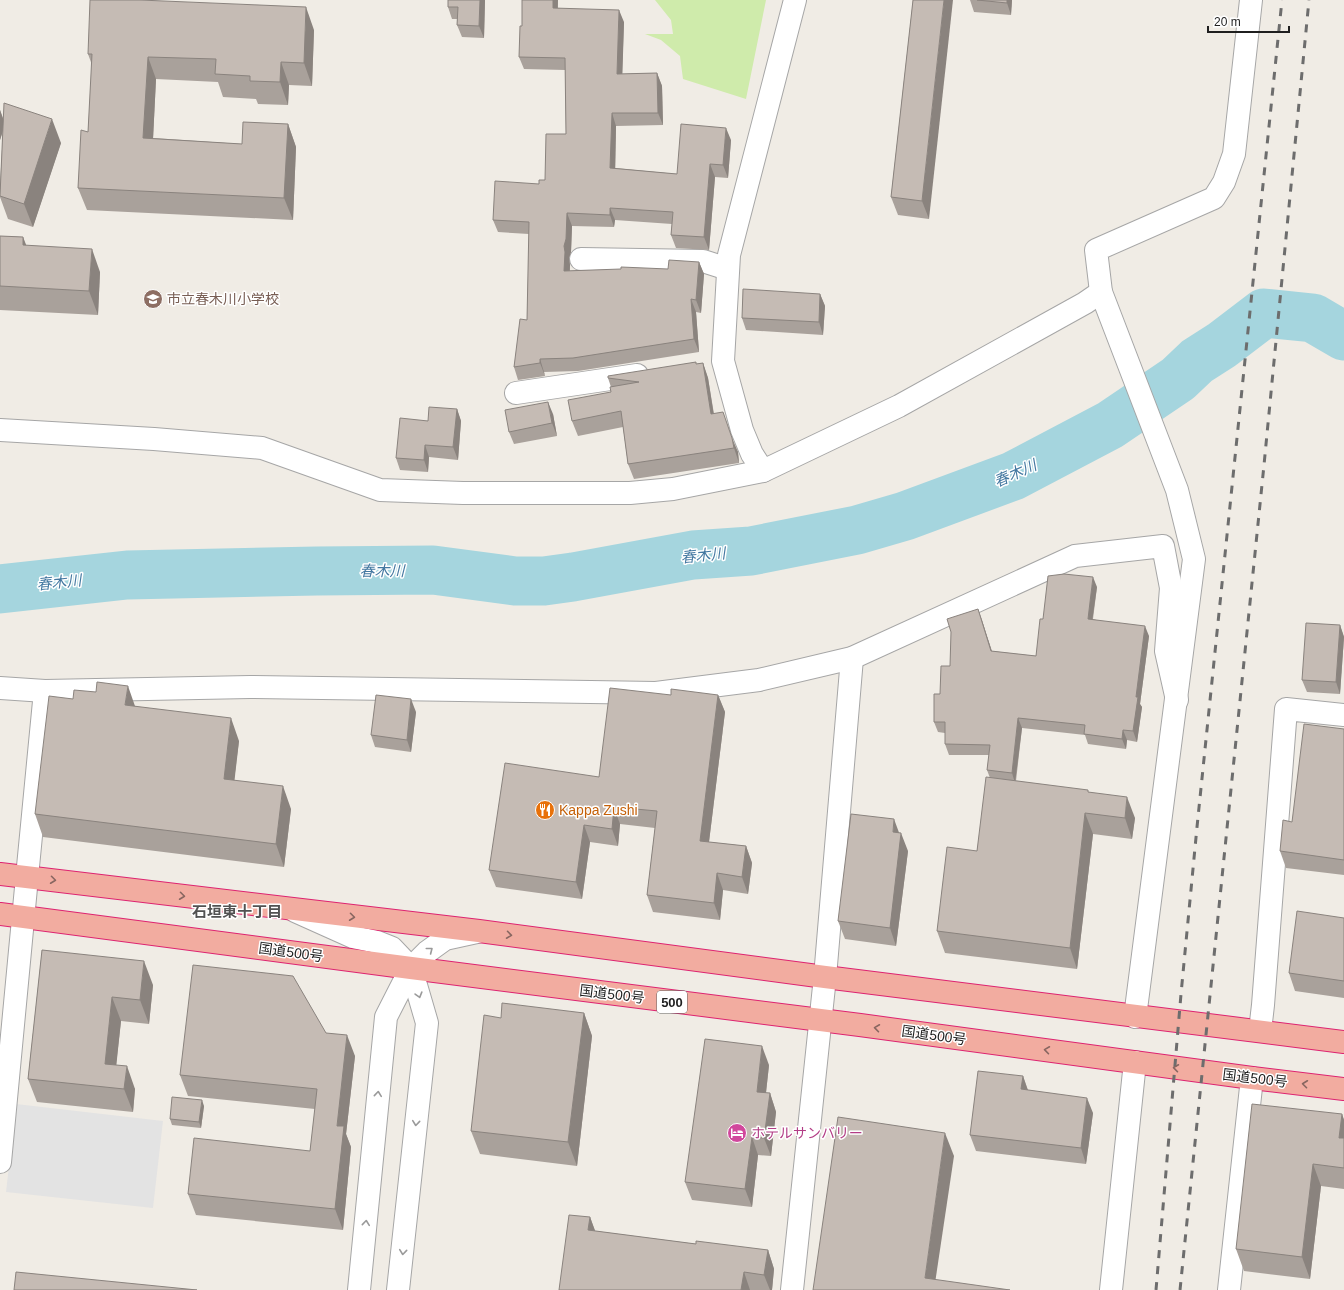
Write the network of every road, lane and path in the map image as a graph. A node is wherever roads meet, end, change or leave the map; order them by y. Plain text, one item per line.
1 (795, 0) edge
2 (1251, 0) edge
3 (581, 259) dead end
4 (728, 269) junction
5 (1104, 298) junction
6 (659, 371) edge
7 (516, 393) dead end
8 (0, 430) edge
9 (763, 471) junction
10 (852, 658) junction
11 (0, 688) edge
12 (45, 691) junction
13 (1177, 700) junction
14 (1344, 715) edge
15 (0, 874) edge
16 (27, 877) junction
17 (290, 909) junction
18 (0, 914) edge
19 (23, 916) junction
20 (479, 931) junction
21 (411, 968) junction
22 (824, 977) junction
23 (1135, 1017) junction
24 (820, 1021) junction
25 (1260, 1030) junction
26 (1344, 1042) edge
27 (1135, 1062) junction
28 (1252, 1078) junction
29 (1344, 1089) edge
30 (0, 1162) edge
31 (359, 1290) edge
32 (398, 1290) edge
33 (792, 1290) edge
34 (1111, 1290) edge
35 (1229, 1290) edge

1 - 4 street
2 - 5 street
3 - 4 street
4 - 9 street
5 - 9 street
5 - 13 street
6 - 7 street
8 - 9 street
10 - 12 street
10 - 13 street
10 - 22 street
11 - 12 street
12 - 16 street
13 - 23 street
14 - 25 street
15 - 16 highway
16 -> 17 highway
16 - 19 street
17 -> 20 highway
17 - 21 street
18 - 19 highway, 国道500号 / 500
19 - 21 highway, 国道500号 / 500
19 - 30 street
21 -> 20 street
20 -> 22 highway
21 - 24 highway, 国道500号 / 500
31 -> 21 street
21 -> 32 street
22 - 23 highway
22 - 24 street
23 - 25 highway
27 -> 24 highway, 国道500号 / 500
24 - 33 street
25 - 26 highway
28 -> 27 highway, 国道500号 / 500
27 - 34 street
29 -> 28 highway, 国道500号 / 500
28 - 35 street

